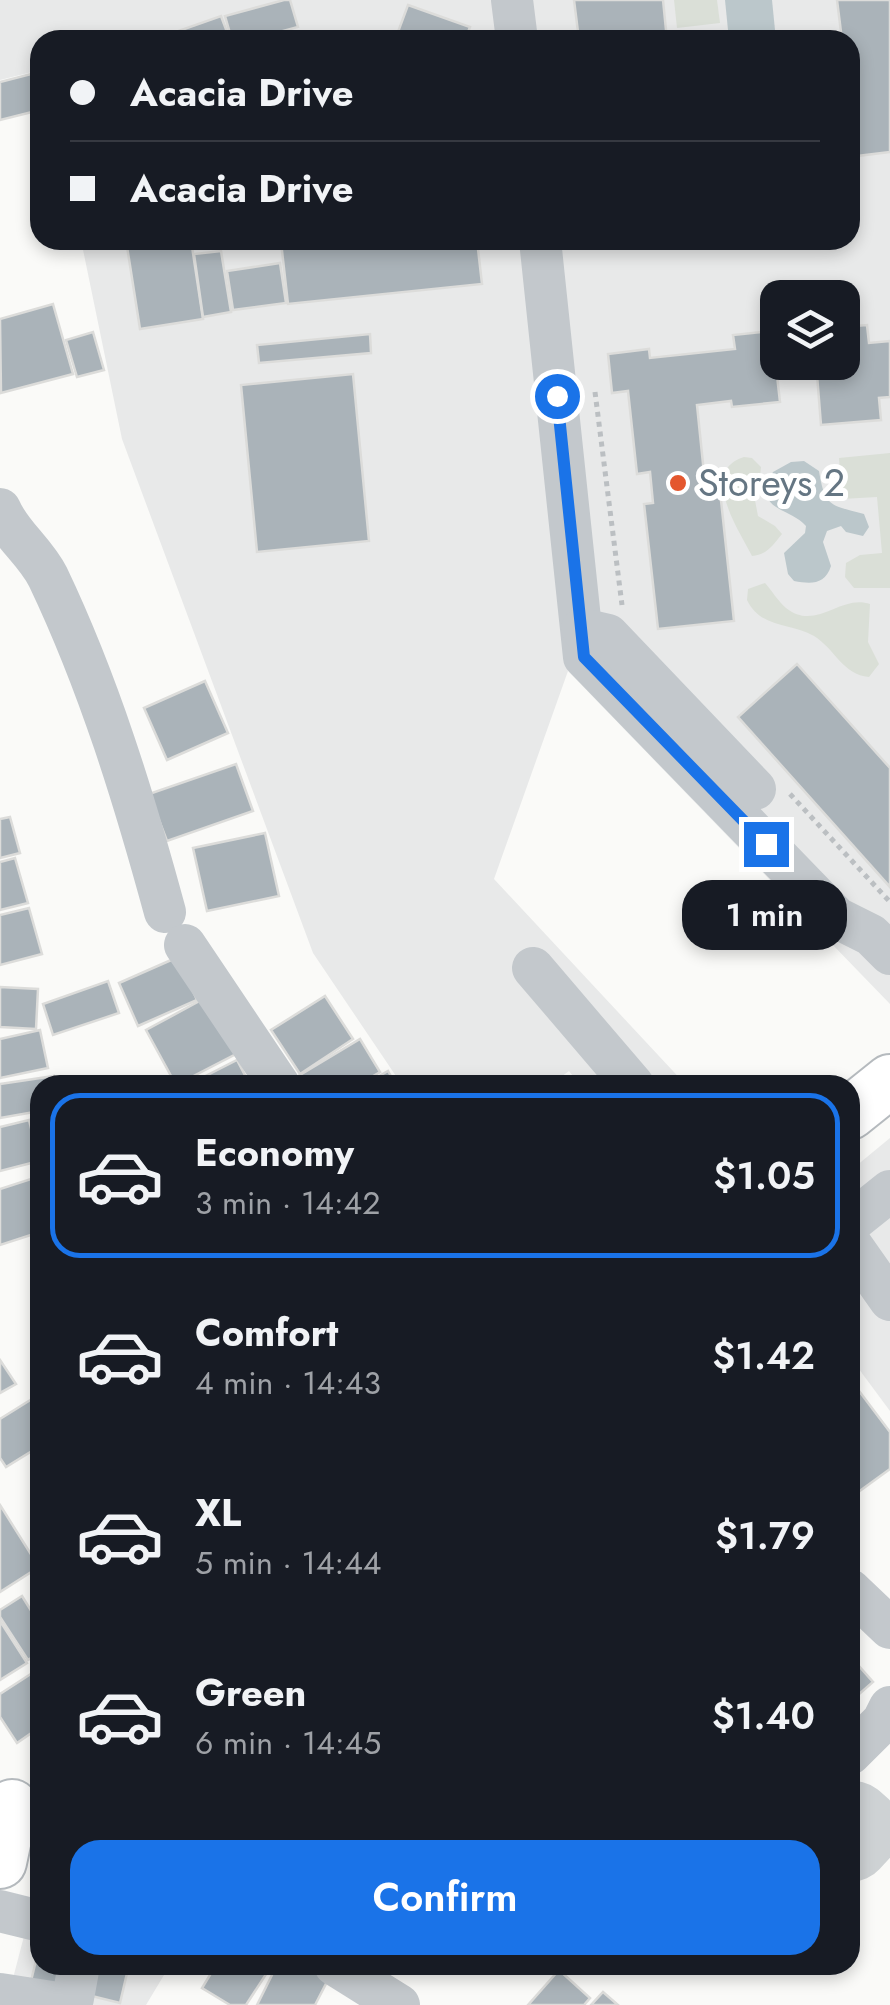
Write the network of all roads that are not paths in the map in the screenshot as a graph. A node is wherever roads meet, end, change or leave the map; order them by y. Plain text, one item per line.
1 (512, 0) edge
2 (516, 30) edge
3 (541, 250) edge
4 (0, 508) edge
5 (884, 930) edge
6 (534, 968) dead end
7 (273, 1075) edge
8 (625, 1075) edge
9 (890, 1081) edge
10 (860, 1105) edge
11 (890, 1192) edge
12 (860, 1215) edge
13 (860, 1257) edge
14 (890, 1300) edge
15 (860, 1600) edge
16 (890, 1628) edge
17 (890, 1707) edge
18 (860, 1744) edge
19 (17, 1802) edge
20 (0, 1862) edge
21 (0, 1911) edge
22 (30, 1918) edge
23 (77, 1975) edge
24 (351, 1975) edge
25 (0, 1994) edge
26 (399, 2005) edge

1 - 2 street
3 - 5 street
4 - 7 street
6 - 8 street
9 - 10 main road
11 - 12 street
13 - 14 street
15 - 16 street
17 - 18 street
19 - 20 main road
21 - 22 street
23 - 25 street
24 - 26 street

